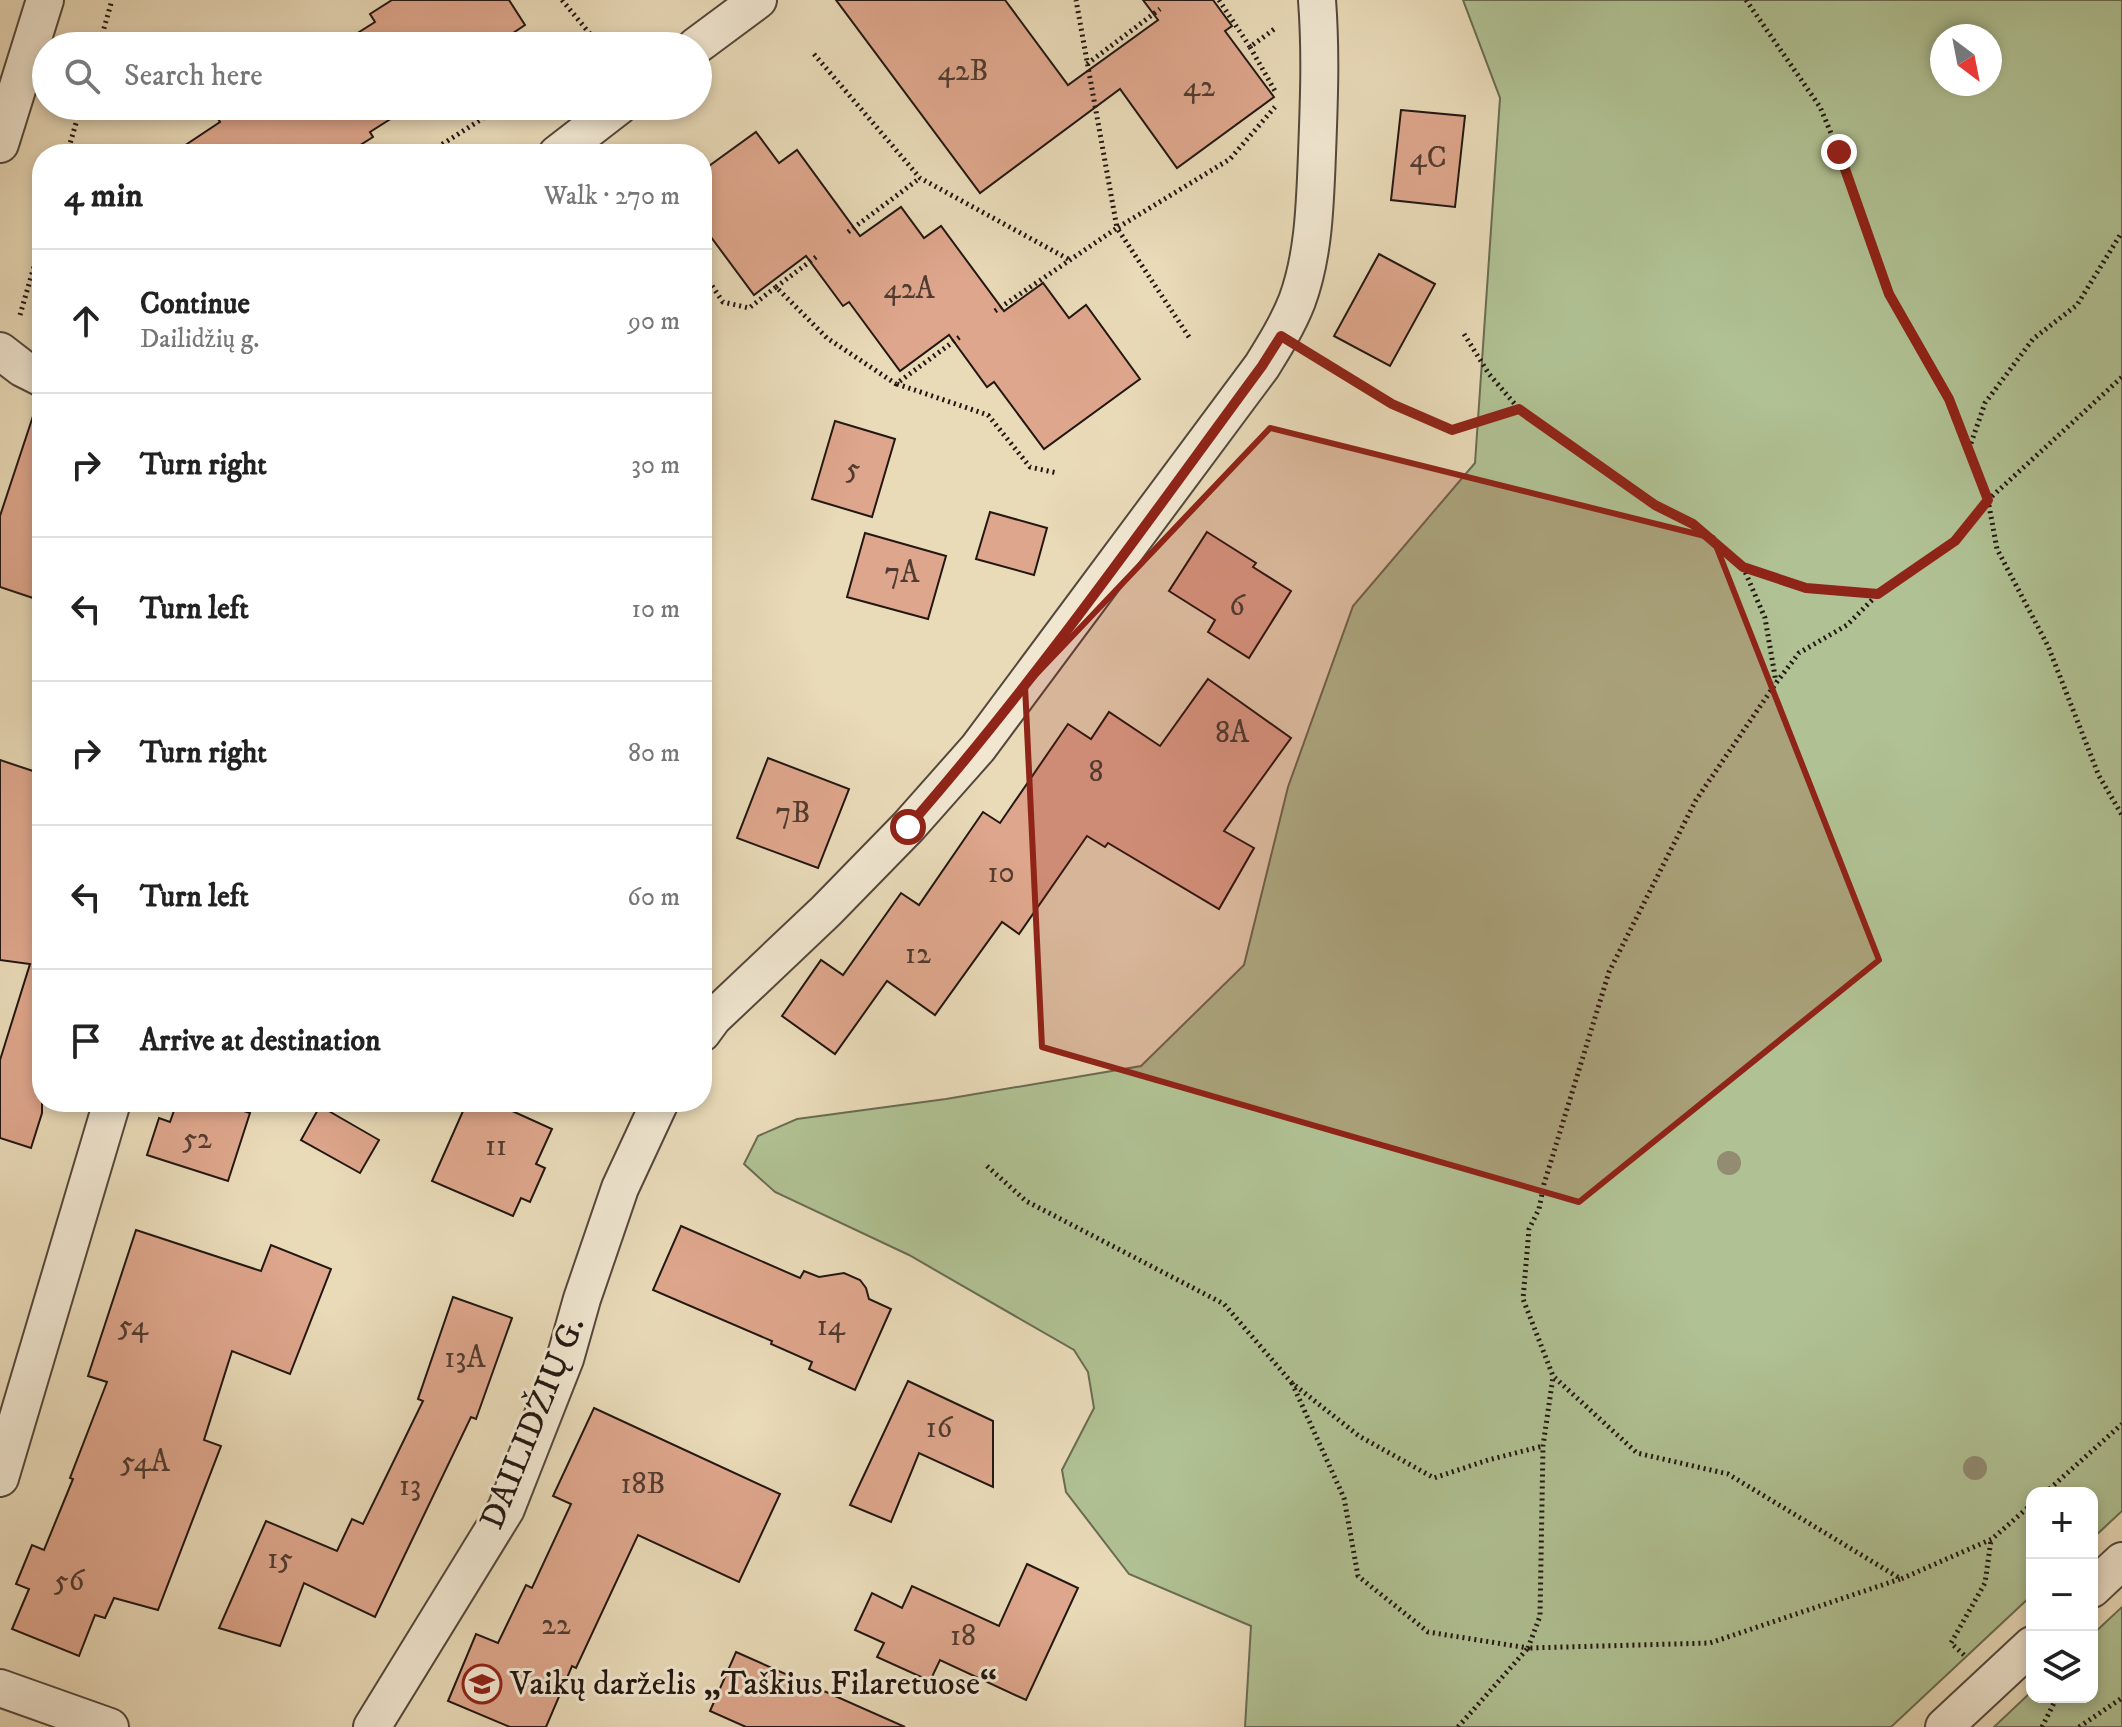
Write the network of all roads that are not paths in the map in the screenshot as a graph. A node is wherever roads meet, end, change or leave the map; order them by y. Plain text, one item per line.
1 (45, 0) edge
2 (758, 0) edge
3 (1302, 9) edge
4 (35, 32) edge
5 (712, 34) edge
6 (32, 42) edge
7 (601, 120) edge
8 (0, 144) edge
9 (570, 144) edge
10 (4, 354) edge
11 (32, 373) edge
12 (712, 1019) edge
13 (109, 1112) edge
14 (655, 1112) edge
15 (0, 1478) edge
16 (2122, 1561) edge
17 (2098, 1583) edge
18 (2026, 1651) edge
19 (0, 1688) edge
20 (110, 1727) edge
21 (372, 1727) edge
22 (1944, 1727) edge

1 - 4 street
2 - 5 street
3 - 12 street
6 - 8 street
7 - 9 street
10 - 11 street
13 - 15 street
14 - 21 street, DAILIDŽIŲ G.
16 - 17 street
18 - 22 street
19 - 20 street

